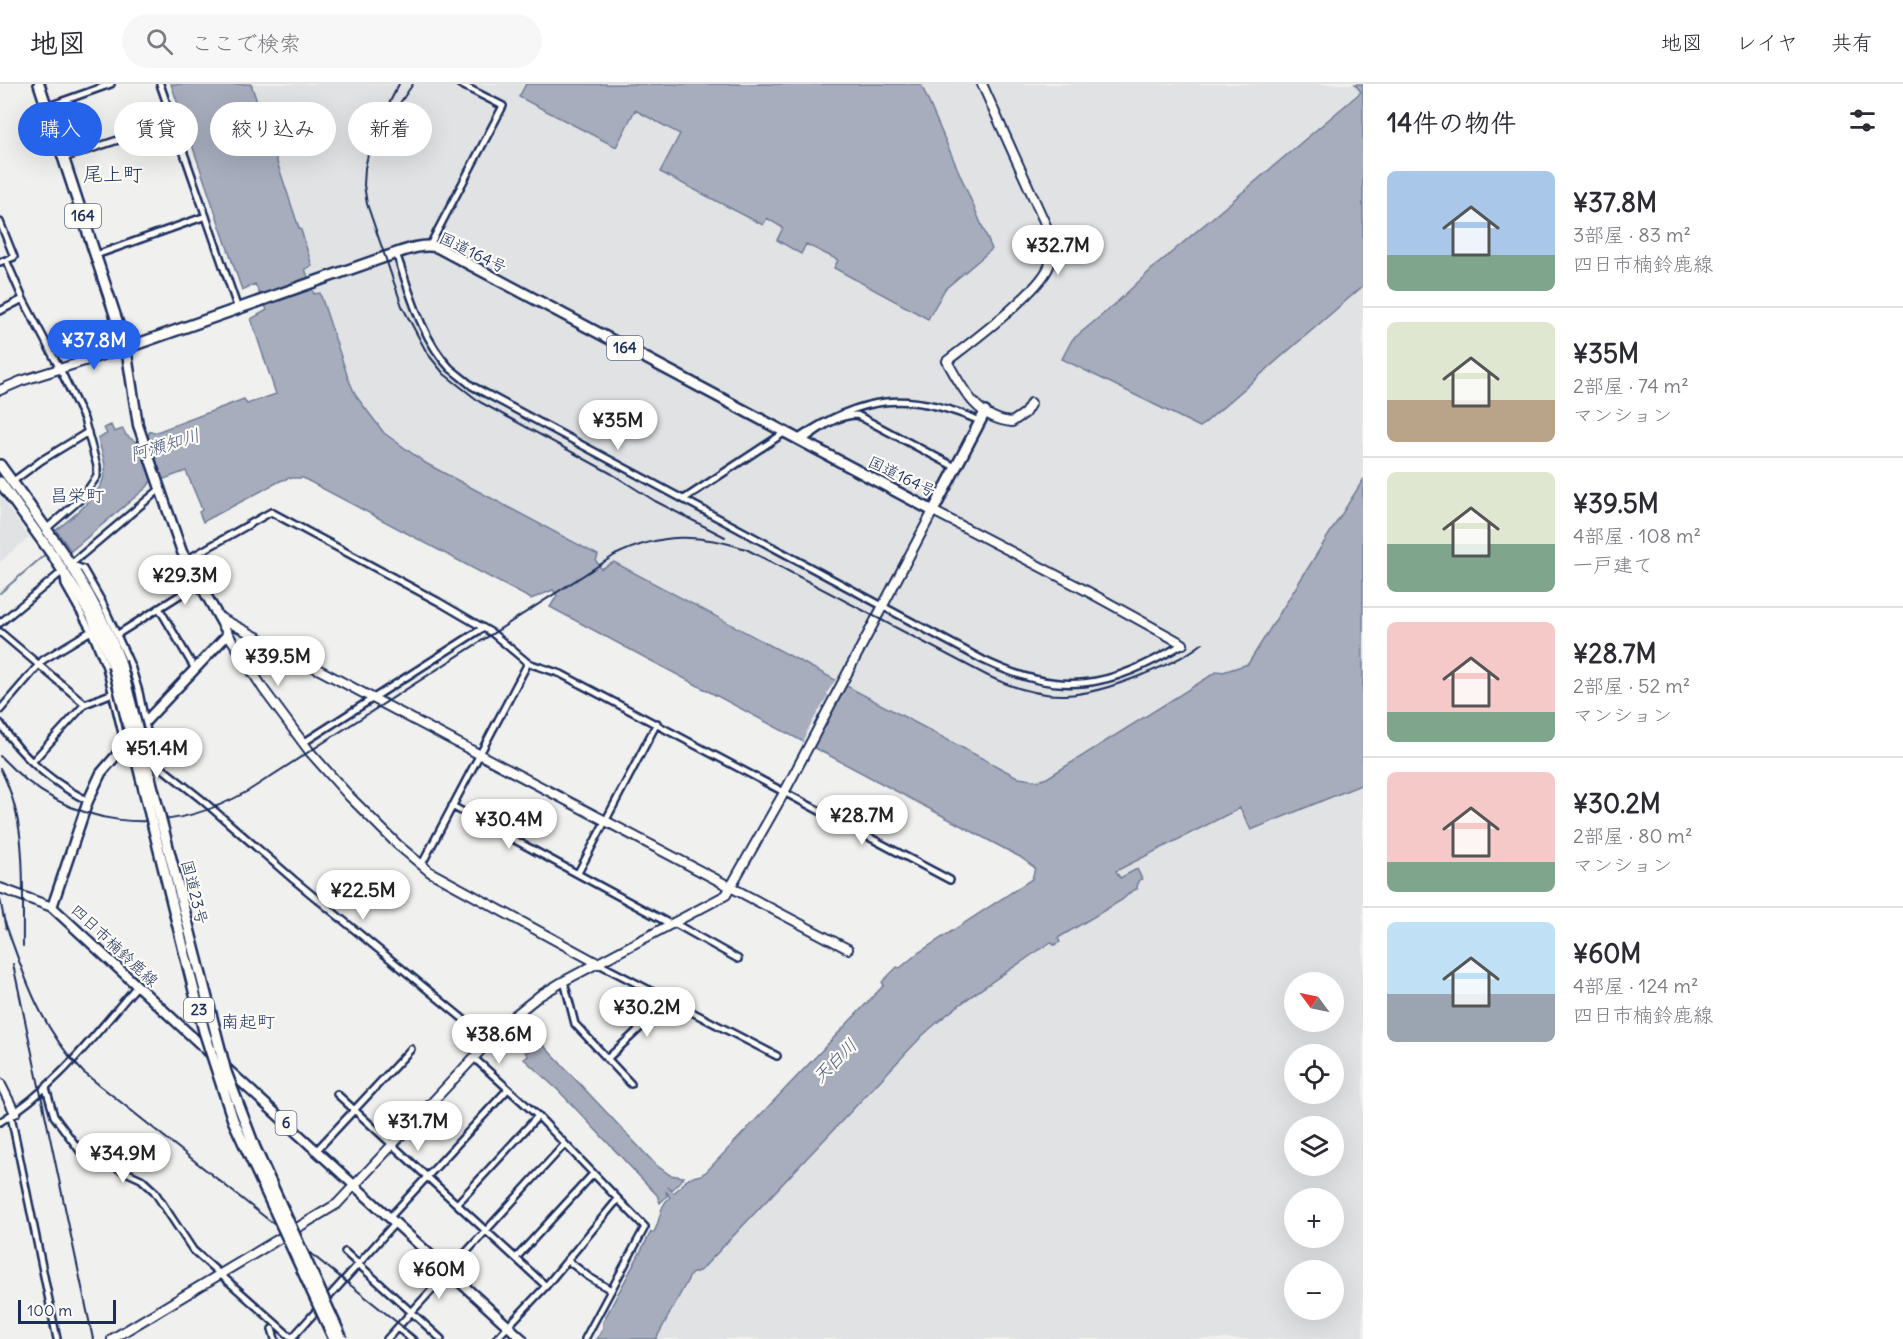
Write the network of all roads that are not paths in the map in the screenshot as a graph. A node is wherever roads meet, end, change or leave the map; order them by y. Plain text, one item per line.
1 (39, 84) edge
2 (111, 84) edge
3 (160, 84) edge
4 (460, 84) edge
5 (982, 84) edge
6 (45, 102) edge
7 (58, 102) edge
8 (166, 102) edge
9 (114, 141) edge
10 (185, 156) edge
11 (63, 158) joint
12 (206, 216) junction
13 (0, 222) edge
14 (430, 245) junction
15 (396, 254) junction
16 (96, 255) junction
17 (3, 261) edge
18 (23, 299) junction
19 (238, 309) junction
20 (0, 311) edge
21 (126, 348) junction
22 (63, 368) junction
23 (0, 390) edge
24 (1031, 403) dead end
25 (985, 412) junction
26 (980, 421) junction
27 (88, 432) junction
28 (784, 433) junction
29 (799, 440) junction
30 (0, 465) edge
31 (955, 467) junction
32 (0, 482) edge
33 (12, 482) junction
34 (159, 486) junction
35 (684, 499) junction
36 (933, 511) junction
37 (46, 529) junction
38 (186, 560) junction
39 (70, 563) junction
40 (63, 571) junction
41 (199, 583) junction
42 (882, 604) junction
43 (159, 608) junction
44 (219, 617) junction
45 (0, 623) edge
46 (483, 628) junction
47 (91, 631) junction
48 (0, 632) edge
49 (118, 634) junction
50 (228, 634) junction
51 (1183, 644) joint
52 (116, 663) junction
53 (528, 663) junction
54 (39, 665) junction
55 (195, 669) junction
56 (113, 693) junction
57 (372, 698) junction
58 (85, 704) junction
59 (0, 710) edge
60 (145, 722) junction
61 (0, 723) edge
62 (657, 723) junction
63 (303, 743) junction
64 (125, 746) junction
65 (478, 754) junction
66 (32, 762) junction
67 (785, 790) junction
68 (88, 801) junction
69 (452, 806) junction
70 (606, 822) junction
71 (422, 864) junction
72 (578, 873) junction
73 (950, 880) dead end
74 (0, 888) edge
75 (732, 888) junction
76 (52, 907) junction
77 (673, 924) junction
78 (848, 949) dead end
79 (738, 959) dead end
80 (599, 964) junction
81 (564, 981) junction
82 (137, 986) junction
83 (670, 999) junction
84 (489, 1041) junction
85 (411, 1049) dead end
86 (777, 1056) dead end
87 (474, 1058) junction
88 (607, 1059) junction
89 (0, 1083) edge
90 (631, 1084) dead end
91 (46, 1088) junction
92 (508, 1089) junction
93 (337, 1094) dead end
94 (354, 1110) junction
95 (13, 1114) junction
96 (538, 1116) junction
97 (0, 1122) edge
98 (565, 1144) junction
99 (393, 1145) junction
100 (316, 1151) junction
101 (593, 1174) junction
102 (428, 1177) junction
103 (354, 1186) junction
104 (618, 1199) junction
105 (457, 1204) junction
106 (393, 1220) junction
107 (486, 1231) junction
108 (345, 1252) dead end
109 (516, 1258) junction
110 (567, 1260) junction
111 (359, 1264) junction
112 (448, 1272) junction
113 (219, 1275) junction
114 (546, 1286) junction
115 (611, 1290) junction
116 (412, 1312) junction
117 (508, 1326) junction
118 (398, 1328) junction
119 (272, 1329) dead end
120 (292, 1338) edge
121 (57, 1339) edge
122 (112, 1339) edge
123 (275, 1339) edge
124 (334, 1339) edge
125 (342, 1339) edge
126 (387, 1339) edge
127 (411, 1339) edge
128 (441, 1339) edge
129 (496, 1339) edge
130 (522, 1339) edge
131 (585, 1339) edge

1 - 6 highway, 164
2 - 7 street
3 - 8 street
4 - 14 street
5 - 25 street
9 - 11 street
10 - 12 street
11 - 16 highway, 164
12 - 16 street
12 - 19 street
13 - 17 street
14 - 15 highway, 国道164号
14 - 28 highway, 国道164号 / 164
15 - 19 highway, 国道164号
15 - 35 street
16 - 21 highway, 164
17 - 18 street
18 - 20 street
18 - 22 street
19 - 21 highway, 国道164号
21 - 22 street
21 - 34 main road
22 - 23 street
22 - 27 street
24 - 25 street
25 - 26 highway, 国道164号
26 - 29 street
26 - 31 highway, 国道164号
27 - 33 street
27 - 37 street
28 - 29 highway, 国道164号 / 164
28 - 35 street
29 - 31 street
29 - 36 highway, 国道164号 / 164
30 - 33 highway, 国道23号 / 23
31 - 36 highway, 国道164号
32 - 40 highway, 国道23号 / 23
33 - 37 highway, 国道23号 / 23
34 - 38 main road
34 - 39 street
35 - 42 street
36 - 42 street
36 - 51 street
37 - 39 highway, 国道23号 / 23
38 - 41 main road
38 - 46 street
39 - 49 street
39 - 52 highway, 国道23号 / 23
40 - 45 street
40 - 47 street
40 - 52 highway, 国道23号 / 23
41 - 43 street
41 - 44 main road
42 - 51 street
42 - 67 street
43 - 49 street
43 - 55 street
44 - 50 main road
44 - 57 street
46 - 53 street
46 - 57 street
47 - 54 street
47 - 56 street
48 - 54 street
49 - 60 street
50 - 55 main road, 四日市楠鈴鹿線
50 - 63 street
52 - 124 highway, 国道23号 / 23, bridge
52 - 125 highway, 国道23号 / 23, bridge
53 - 62 street
53 - 65 street
54 - 58 street
54 - 59 street
55 - 60 main road, 四日市楠鈴鹿線
56 - 58 street
56 - 64 street
57 - 63 street
57 - 65 street
58 - 66 street
60 - 64 main road, 四日市楠鈴鹿線
60 - 84 street
61 - 66 street
62 - 67 street
62 - 70 street
63 - 71 street
64 - 68 main road, 四日市楠鈴鹿線
65 - 69 street
65 - 70 street
66 - 68 street
67 - 73 street
67 - 75 street
68 - 76 main road, 四日市楠鈴鹿線
69 - 71 street
69 - 72 street
70 - 72 street
70 - 75 street
71 - 80 street
72 - 77 street
74 - 76 street
75 - 77 street
75 - 78 street
76 - 82 main road, 四日市楠鈴鹿線 / 6
77 - 79 street
77 - 80 street
80 - 81 street
80 - 83 street
81 - 84 street
81 - 88 street
82 - 91 street
82 - 100 main road, 四日市楠鈴鹿線 / 6
83 - 86 street
83 - 88 street
84 - 87 street
85 - 94 street
87 - 92 street
87 - 99 street
88 - 90 street
89 - 95 street
91 - 95 street
91 - 113 street
92 - 96 street
92 - 102 street
93 - 94 street
94 - 99 street
94 - 100 street
95 - 97 street
95 - 121 street
96 - 98 street
96 - 105 street
98 - 101 street
98 - 107 street
99 - 102 street
99 - 103 street
100 - 103 main road, 四日市楠鈴鹿線 / 6
101 - 104 street
101 - 109 street
102 - 105 street
102 - 106 street
103 - 106 main road, 四日市楠鈴鹿線 / 6
103 - 113 street
104 - 110 street
104 - 115 street
105 - 107 street
106 - 111 street
106 - 112 main road, 四日市楠鈴鹿線 / 6
107 - 109 street
107 - 112 street
108 - 111 street
109 - 114 street
110 - 114 street
110 - 115 street
111 - 116 street
111 - 120 street
112 - 116 street
112 - 117 main road, 四日市楠鈴鹿線 / 6
113 - 120 street
113 - 122 street
114 - 117 street
115 - 131 street
116 - 118 street
116 - 128 street
117 - 129 street
117 - 130 main road, 四日市楠鈴鹿線 / 6
118 - 126 street
118 - 127 street
119 - 123 street

